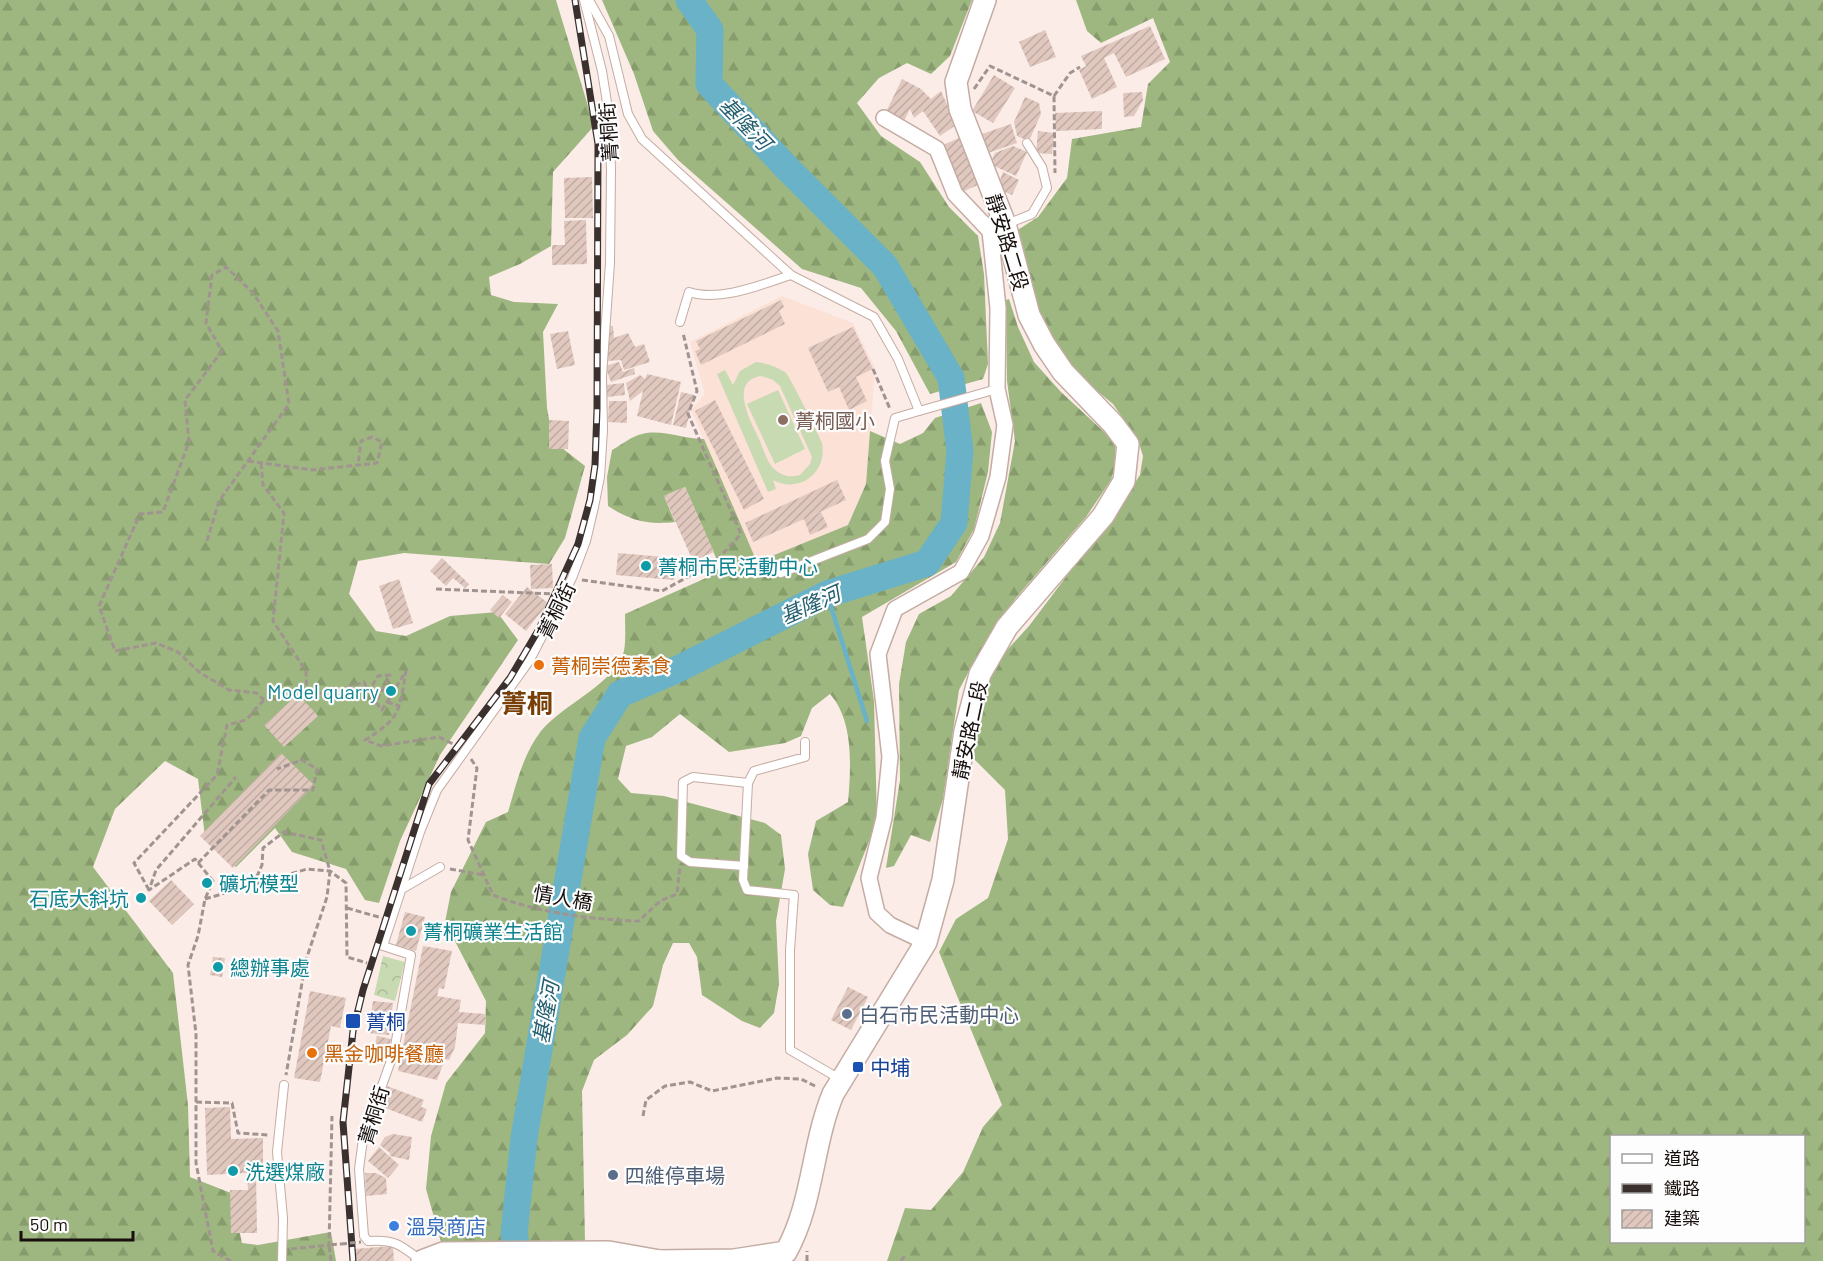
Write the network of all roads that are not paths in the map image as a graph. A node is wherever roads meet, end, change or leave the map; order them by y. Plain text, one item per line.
1 (584, 0) edge
2 (589, 0) edge
3 (985, 0) edge
4 (884, 118) dead end
5 (1027, 143) dead end
6 (998, 228) junction
7 (791, 275) junction
8 (680, 322) road end
9 (997, 389) junction
10 (919, 411) junction
11 (781, 573) dead end
12 (805, 742) dead end
13 (748, 783) junction
14 (744, 866) junction
15 (440, 867) road end
16 (402, 889) junction
17 (926, 942) junction
18 (284, 1085) road end
19 (837, 1087) junction
20 (795, 1259) edge
21 (660, 1260) edge
22 (282, 1261) edge
23 (422, 1261) edge
24 (655, 1261) edge

1 - 16 lane, 菁桐街
2 - 7 lane, 菁桐街
3 - 6 main road, 靜安路二段
4 - 6 street
5 - 6 lane
6 - 9 street
6 - 17 main road, 靜安路二段
7 - 8 lane
7 - 10 lane, 菁桐街
9 - 10 lane
9 - 17 street
10 - 11 lane
12 - 13 lane
13 - 14 lane
13 - 14 lane
14 - 19 lane
15 - 16 lane
16 - 23 lane, 菁桐街
17 - 19 main road, 靜安路二段
18 - 22 lane
19 - 20 main road, 靜安路二段
20 - 21 main road, 靜安路二段
21 - 23 main road
21 - 24 main road

